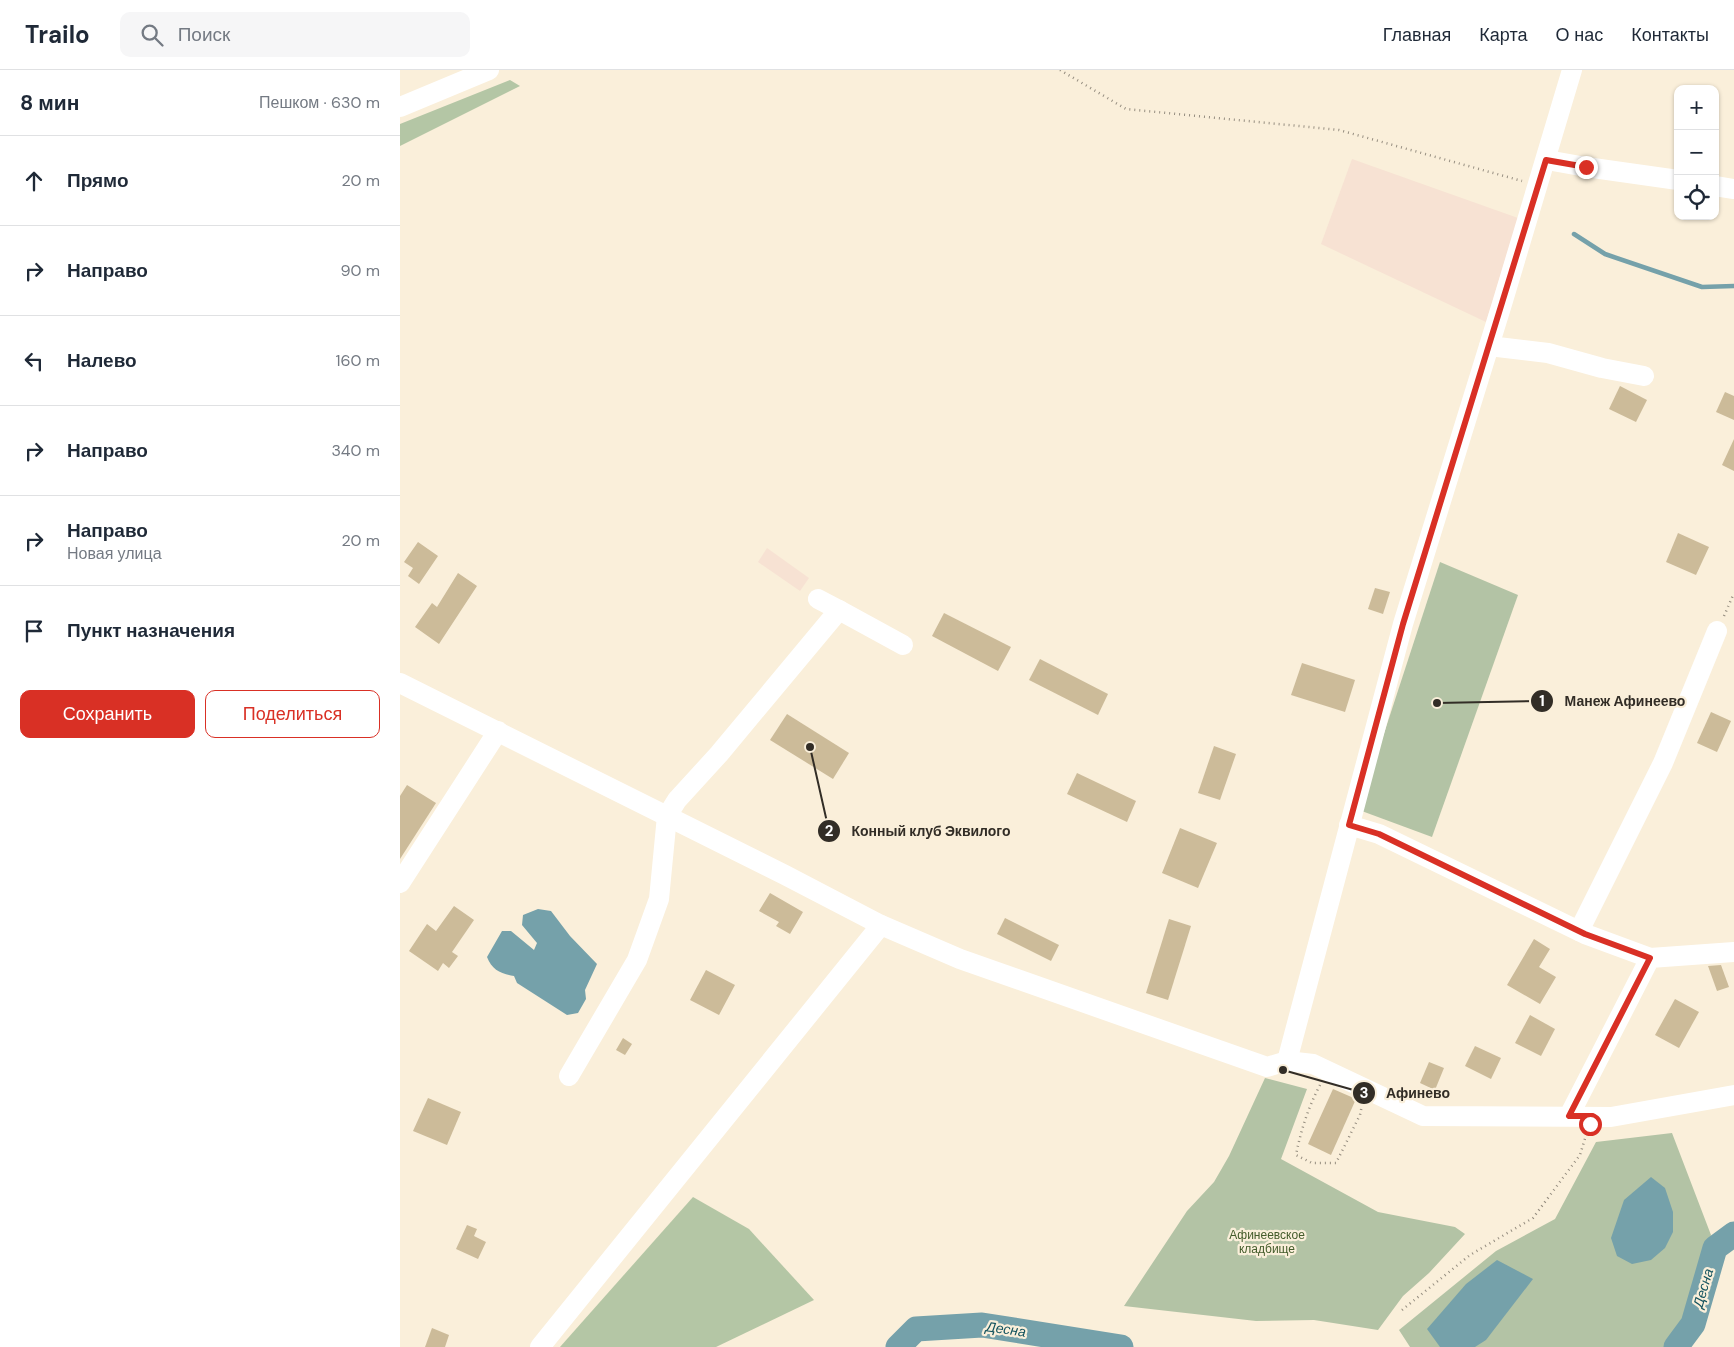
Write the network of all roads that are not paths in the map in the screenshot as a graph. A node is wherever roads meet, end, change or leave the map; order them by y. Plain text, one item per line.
1 (489, 70) edge
2 (1572, 70) edge
3 (400, 107) edge
4 (1546, 160) junction
5 (1674, 179) edge
6 (1719, 187) edge
7 (1734, 189) edge
8 (1489, 346) junction
9 (1644, 376) dead end
10 (818, 599) dead end
11 (839, 610) junction
12 (1717, 631) road end
13 (903, 645) dead end
14 (400, 683) edge
15 (498, 731) junction
16 (667, 816) junction
17 (1349, 825) junction
18 (400, 883) edge
19 (881, 925) junction
20 (1579, 931) junction
21 (1734, 952) edge
22 (1650, 958) junction
23 (1286, 1061) junction
24 (569, 1076) dead end
25 (1734, 1095) edge
26 (1569, 1116) junction
27 (540, 1347) edge

1 - 3 street
2 - 4 street
4 - 5 street
4 - 8 street
6 - 7 street
8 - 9 street
8 - 17 street
10 - 11 street
11 - 13 street
11 - 16 street
12 - 20 street
14 - 15 street
15 - 16 street
15 - 18 street
16 - 19 street
16 - 24 street
17 - 20 street
17 - 23 street
19 - 23 street
19 - 27 street
20 - 22 street
21 - 22 street
22 - 26 street
23 - 26 street
25 - 26 street

